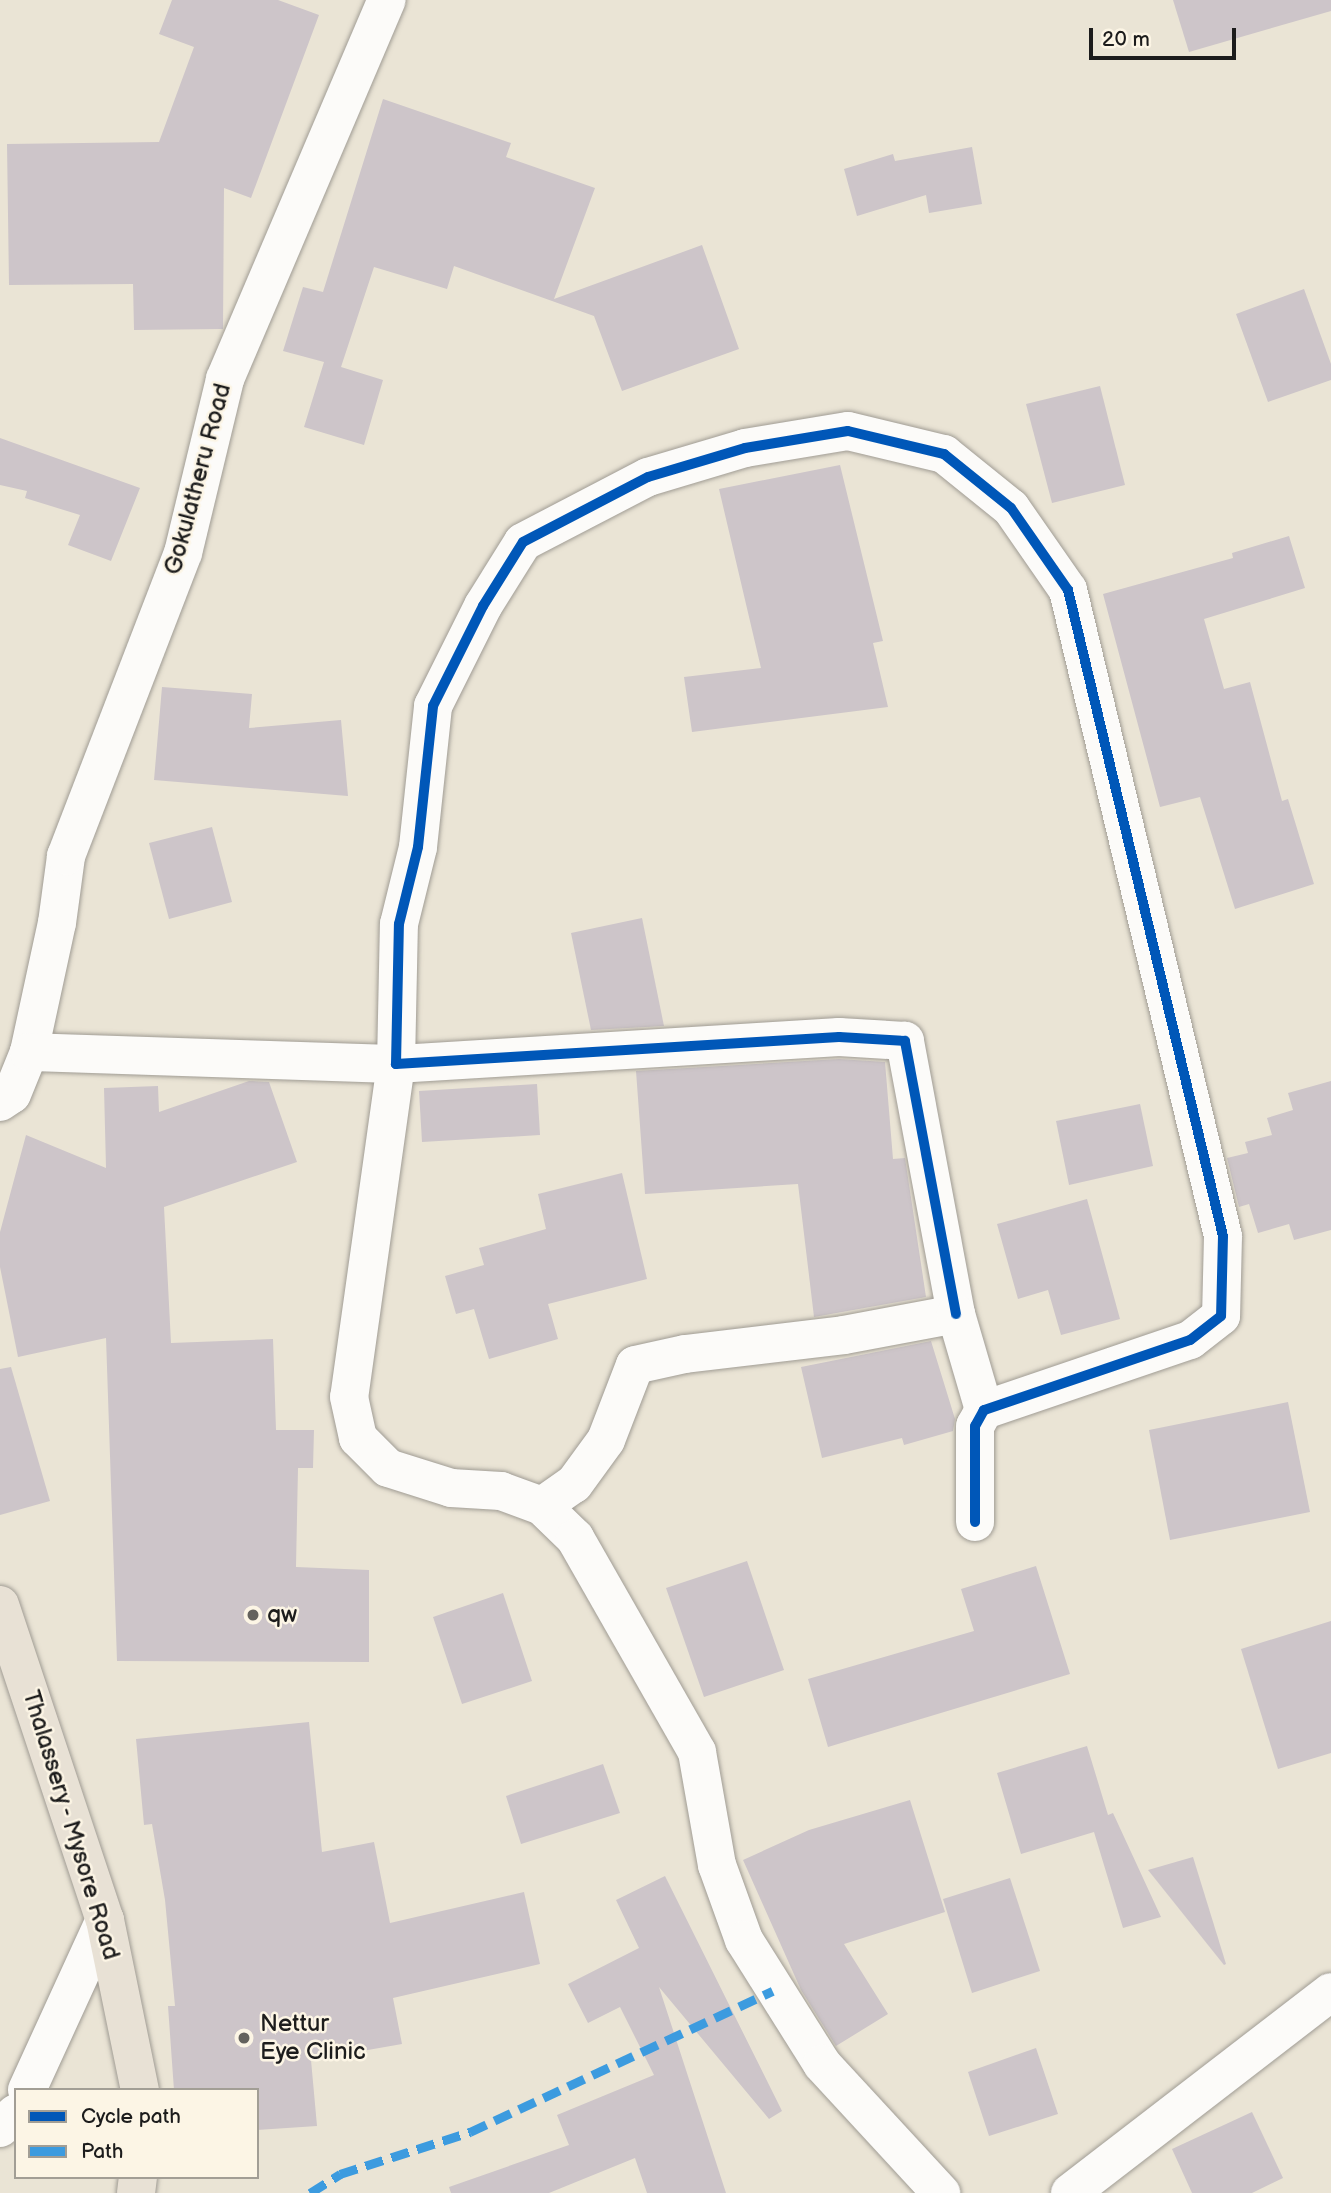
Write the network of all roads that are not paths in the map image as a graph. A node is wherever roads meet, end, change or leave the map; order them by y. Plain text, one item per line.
1 (387, 0) edge
2 (29, 1052) junction
3 (396, 1064) junction
4 (0, 1102) edge
5 (956, 1314) junction
6 (984, 1410) junction
7 (542, 1506) junction
8 (975, 1522) dead end
9 (0, 1605) edge
10 (105, 1920) junction
11 (1331, 1992) edge
12 (28, 2088) edge
13 (140, 2088) edge
14 (14, 2115) edge
15 (0, 2128) edge
16 (941, 2193) edge
17 (1070, 2193) edge

1 - 2 street, Gokulatheru Road
2 - 3 street
2 - 4 street, Gokulatheru Road
3 - 5 street
3 - 6 street
3 - 7 street
5 - 6 street
5 - 7 street
6 - 8 street
7 - 16 street
9 - 10 main road, Thalassery - Mysore Road
10 - 12 street
10 - 13 main road, Thalassery - Mysore Road
11 - 17 street
14 - 15 street

